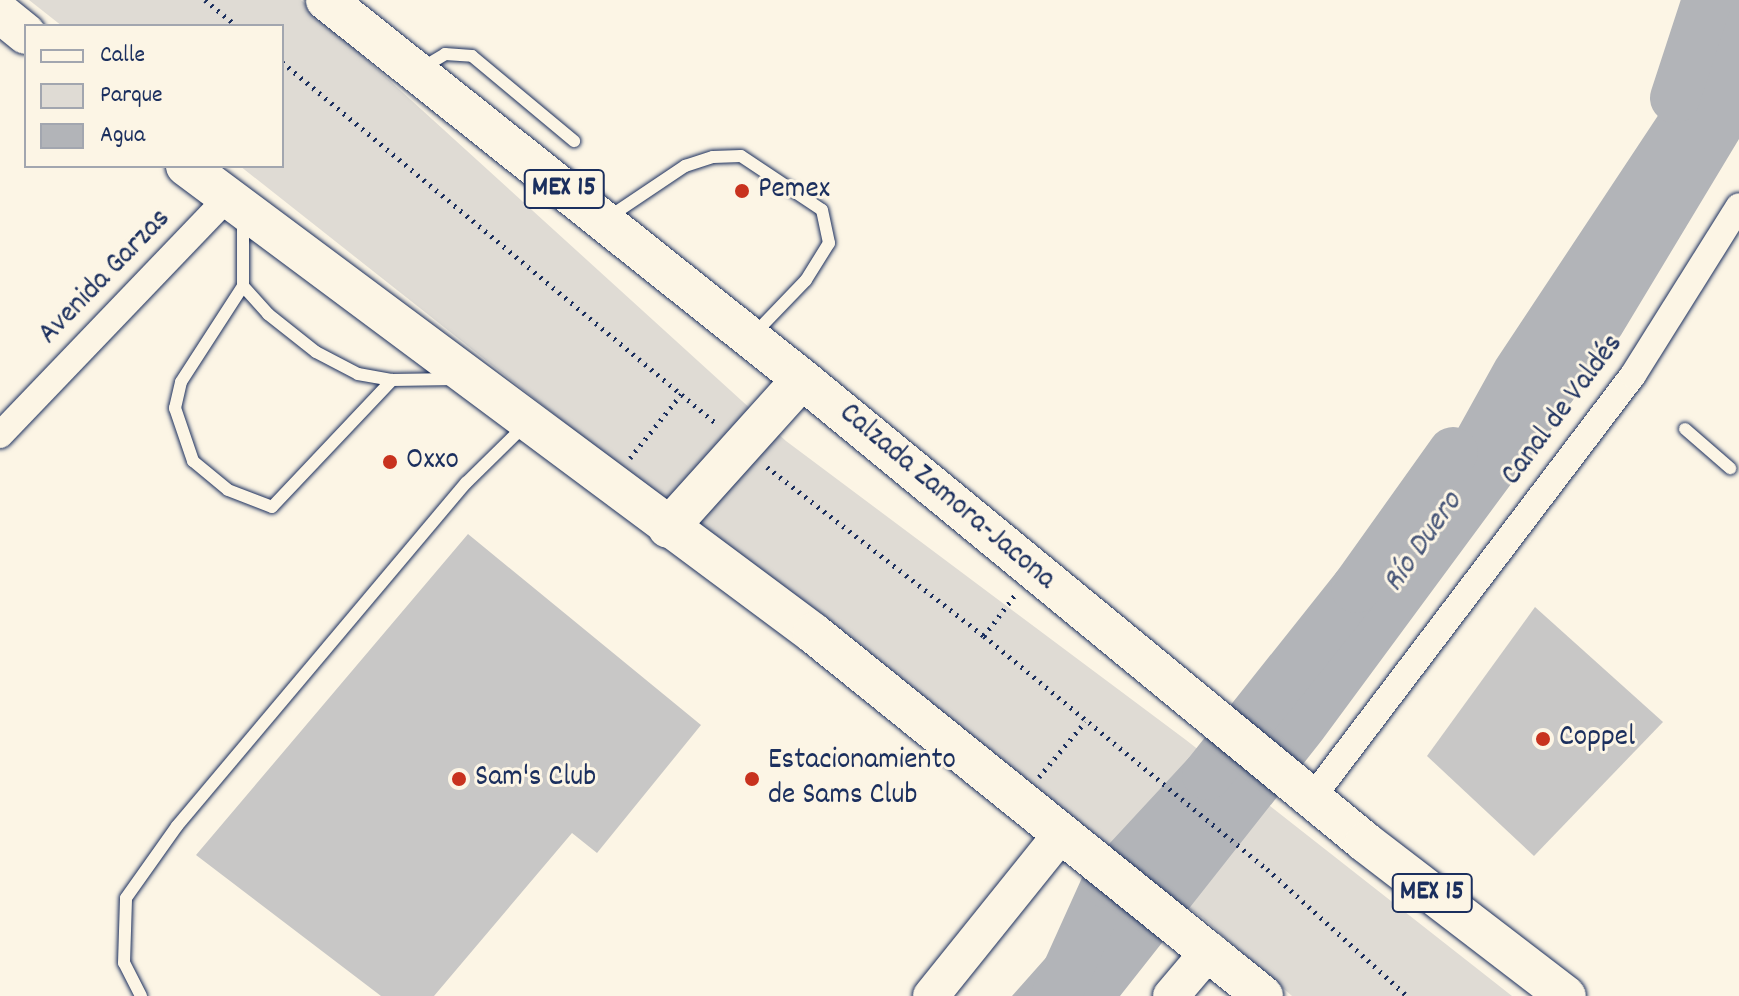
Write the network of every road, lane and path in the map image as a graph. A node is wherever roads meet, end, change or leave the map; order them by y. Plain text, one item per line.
1 (205, 0) edge
2 (326, 0) edge
3 (0, 13) edge
4 (235, 24) edge
5 (24, 32) edge
6 (416, 72) junction
7 (574, 141) dead end
8 (188, 168) edge
9 (234, 206) junction
10 (1739, 206) edge
11 (604, 220) junction
12 (243, 286) junction
13 (750, 338) junction
14 (469, 379) junction
15 (802, 379) junction
16 (392, 380) junction
17 (683, 392) dead end
18 (528, 422) junction
19 (1685, 429) dead end
20 (0, 435) edge
21 (1730, 468) dead end
22 (609, 484) junction
23 (668, 528) junction
24 (1034, 570) junction
25 (984, 636) dead end
26 (1085, 722) dead end
27 (1163, 788) dead end
28 (1306, 793) junction
29 (1020, 799) junction
30 (1062, 833) junction
31 (1200, 943) junction
32 (141, 996) edge
33 (931, 996) edge
34 (1171, 996) edge
35 (1263, 996) edge
36 (1407, 996) edge
37 (1566, 996) edge

1 - 4 path
2 - 6 main road, Calzada Zamora-Jacona / MEX 15
3 - 5 main road
6 - 7 lane
6 - 11 main road, Calzada Zamora-Jacona / MEX 15
8 - 9 main road
9 - 12 lane
9 - 14 main road
9 - 20 street, Avenida Garzas
10 - 28 street, Canal de Valdés
11 - 13 main road, Calzada Zamora-Jacona / MEX 15
11 - 13 lane
12 - 16 lane
12 - 16 lane
13 - 15 main road, Calzada Zamora-Jacona / MEX 15
14 - 16 lane
14 - 18 main road
15 - 23 main road
15 - 24 main road, Calzada Zamora-Jacona / MEX 15
17 - 22 path
18 - 22 main road
18 - 32 lane
19 - 21 lane
22 - 23 main road
23 - 29 main road
24 - 25 path
24 - 28 main road, Calzada Zamora-Jacona / MEX 15
26 - 29 path
27 - 36 path
28 - 37 main road, Calzada Zamora-Jacona / MEX 15
29 - 30 main road
30 - 31 main road
30 - 33 street
31 - 34 street
31 - 35 main road

